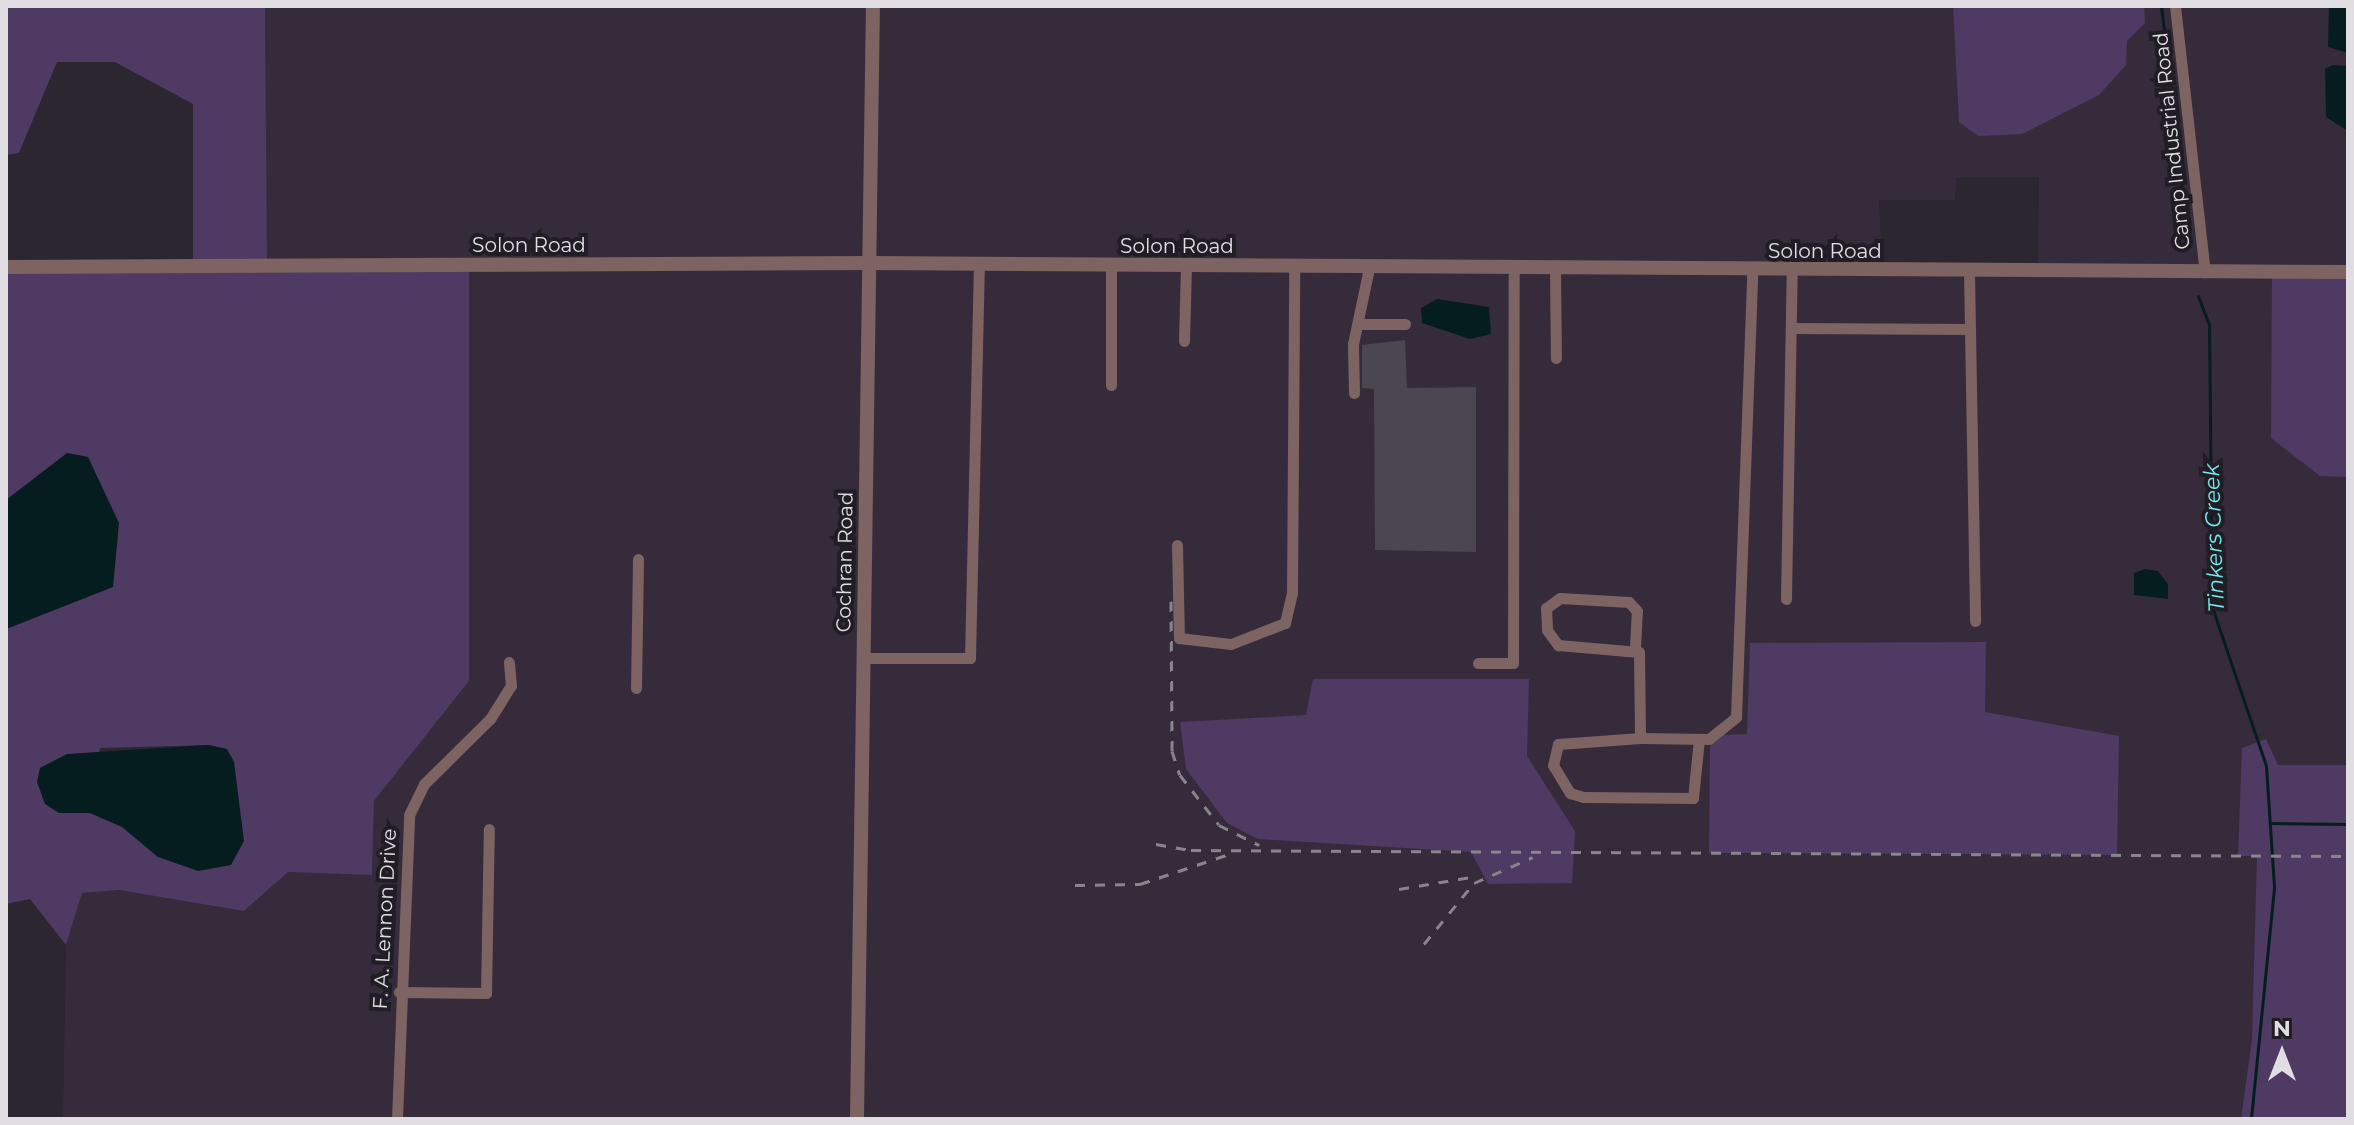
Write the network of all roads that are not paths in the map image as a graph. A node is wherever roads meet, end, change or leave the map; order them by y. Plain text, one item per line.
1 (873, 6) edge
2 (2175, 6) edge
3 (869, 263) junction
4 (979, 264) junction
5 (1111, 265) junction
6 (1186, 266) junction
7 (6, 267) edge
8 (1294, 267) junction
9 (1369, 268) junction
10 (1514, 269) junction
11 (1555, 269) junction
12 (1752, 271) junction
13 (1792, 271) junction
14 (1969, 271) junction
15 (2205, 272) junction
16 (2348, 272) edge
17 (1358, 324) junction
18 (1405, 324) dead end
19 (1791, 328) junction
20 (1970, 329) junction
21 (1184, 341) dead end
22 (1556, 358) dead end
23 (1111, 385) dead end
24 (1354, 393) dead end
25 (1177, 545) dead end
26 (638, 559) dead end
27 (1786, 599) dead end
28 (1975, 621) dead end
29 (1635, 647) junction
30 (863, 658) junction
31 (509, 662) dead end
32 (1478, 663) dead end
33 (636, 688) dead end
34 (1640, 738) junction
35 (1699, 739) junction
36 (489, 829) dead end
37 (399, 992) junction
38 (397, 1119) edge
39 (857, 1119) edge

1 - 3 street, Cochran Road
2 - 15 street, Camp Industrial Road
3 - 4 street, Solon Road
3 - 7 street, Solon Road
3 - 30 street, Cochran Road
4 - 5 street, Solon Road
4 - 30 street
5 - 6 street, Solon Road
5 - 23 street
6 - 8 street, Solon Road
6 - 21 street
8 - 9 street, Solon Road
8 - 25 street
9 - 10 street, Solon Road
9 - 17 street
10 - 11 street, Solon Road
10 - 32 street
11 - 12 street, Solon Road
11 - 22 street
12 - 13 street, Solon Road
12 - 35 street
13 - 14 street, Solon Road
13 - 19 street
14 - 15 street, Solon Road
14 - 20 street
15 - 16 street, Solon Road
17 - 18 street
17 - 24 street
19 - 20 street
19 - 27 street
20 - 28 street
26 - 33 street
29 - 29 street
29 - 34 street
30 - 39 street, Cochran Road
31 - 37 street, F. A. Lennon Drive
34 - 35 street
34 - 35 street
36 - 37 street
37 - 38 street, F. A. Lennon Drive

